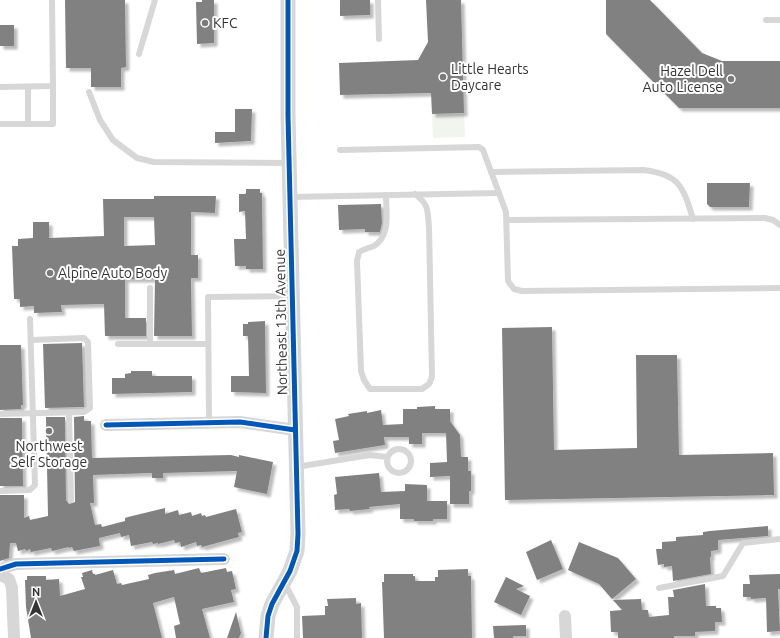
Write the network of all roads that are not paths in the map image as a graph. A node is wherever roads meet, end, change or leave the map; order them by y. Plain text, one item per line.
1 (52, 0) edge
2 (155, 0) edge
3 (288, 0) edge
4 (378, 0) edge
5 (766, 20) dead end
6 (780, 20) edge
7 (379, 39) dead end
8 (139, 54) dead end
9 (53, 86) junction
10 (0, 87) edge
11 (28, 87) junction
12 (89, 92) dead end
13 (0, 124) edge
14 (28, 124) junction
15 (340, 150) dead end
16 (289, 163) junction
17 (491, 172) junction
18 (499, 193) junction
19 (415, 194) junction
20 (386, 195) junction
21 (290, 197) junction
22 (693, 218) junction
23 (507, 220) junction
24 (780, 225) edge
25 (150, 288) dead end
26 (780, 288) edge
27 (292, 296) junction
28 (30, 319) dead end
29 (31, 340) junction
30 (118, 344) dead end
31 (150, 344) junction
32 (208, 344) junction
33 (69, 413) junction
34 (0, 414) edge
35 (33, 414) junction
36 (209, 423) junction
37 (106, 425) dead end
38 (295, 430) junction
39 (388, 457) junction
40 (296, 467) junction
41 (0, 491) edge
42 (71, 500) dead end
43 (780, 539) edge
44 (224, 559) dead end
45 (0, 569) edge
46 (0, 575) edge
47 (284, 582) junction
48 (658, 588) dead end
49 (565, 616) dead end
50 (14, 638) edge
51 (266, 638) edge
52 (297, 638) edge
53 (566, 638) edge

1 - 9 lane
2 - 8 lane
3 - 16 street, Northeast 13th Avenue
4 - 7 lane
5 - 6 lane
9 - 11 lane
9 - 14 lane
10 - 11 lane
11 - 14 lane
12 - 16 lane
13 - 14 lane
15 - 17 lane
16 - 21 street, Northeast 13th Avenue
17 - 18 lane
17 - 22 lane
18 - 19 lane
18 - 23 lane
19 - 20 lane
19 - 20 lane
20 - 21 lane
21 - 27 street, Northeast 13th Avenue
22 - 23 lane
22 - 24 lane
23 - 26 lane
25 - 31 lane
27 - 32 lane
27 - 38 street, Northeast 13th Avenue
28 - 29 lane
29 - 33 lane
29 - 35 lane
30 - 31 lane
31 - 32 lane
32 - 36 lane
33 - 35 lane
33 - 42 lane
34 - 35 lane
35 - 41 lane
36 - 37 street
36 - 38 street
38 - 40 street, Northeast 13th Avenue
39 - 39 lane
39 - 40 lane
40 - 47 street, Northeast 13th Avenue
43 - 48 lane
44 - 45 street
46 - 50 street
47 - 51 street, Northeast 13th Avenue
47 - 52 lane
49 - 53 street

